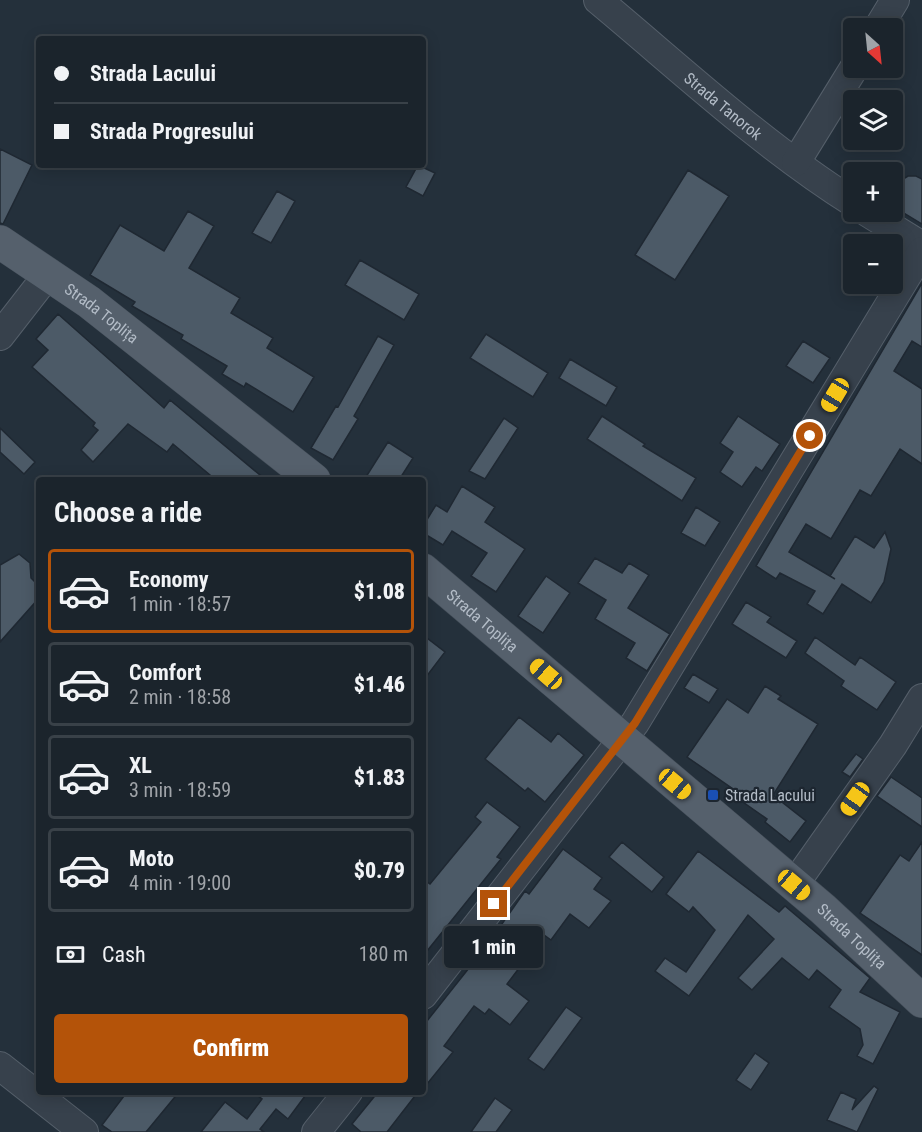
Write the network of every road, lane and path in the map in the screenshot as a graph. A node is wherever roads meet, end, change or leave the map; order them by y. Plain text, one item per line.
1 (598, 0) edge
2 (895, 0) edge
3 (884, 18) edge
4 (848, 78) edge
5 (796, 162) junction
6 (843, 195) edge
7 (883, 222) edge
8 (0, 242) edge
9 (922, 246) edge
10 (922, 252) edge
11 (49, 273) junction
12 (0, 336) edge
13 (310, 477) edge
14 (426, 573) edge
15 (922, 698) edge
16 (622, 740) junction
17 (794, 885) junction
18 (426, 991) edge
19 (922, 1000) edge
20 (0, 1066) edge
21 (36, 1094) edge
22 (37, 1095) edge
23 (346, 1095) edge
24 (84, 1132) edge
25 (316, 1132) edge

1 - 5 street, Strada Tanorok
2 - 3 street
4 - 5 street
5 - 6 street, Strada Tanorok
7 - 9 street
8 - 11 main road, Strada Toplița
10 - 16 street
11 - 12 street
11 - 13 main road, Strada Toplița
14 - 16 main road, Strada Toplița
15 - 17 street
16 - 17 main road, Strada Toplița
16 - 18 street
17 - 19 main road, Strada Toplița
20 - 21 street
22 - 24 street
23 - 25 street

